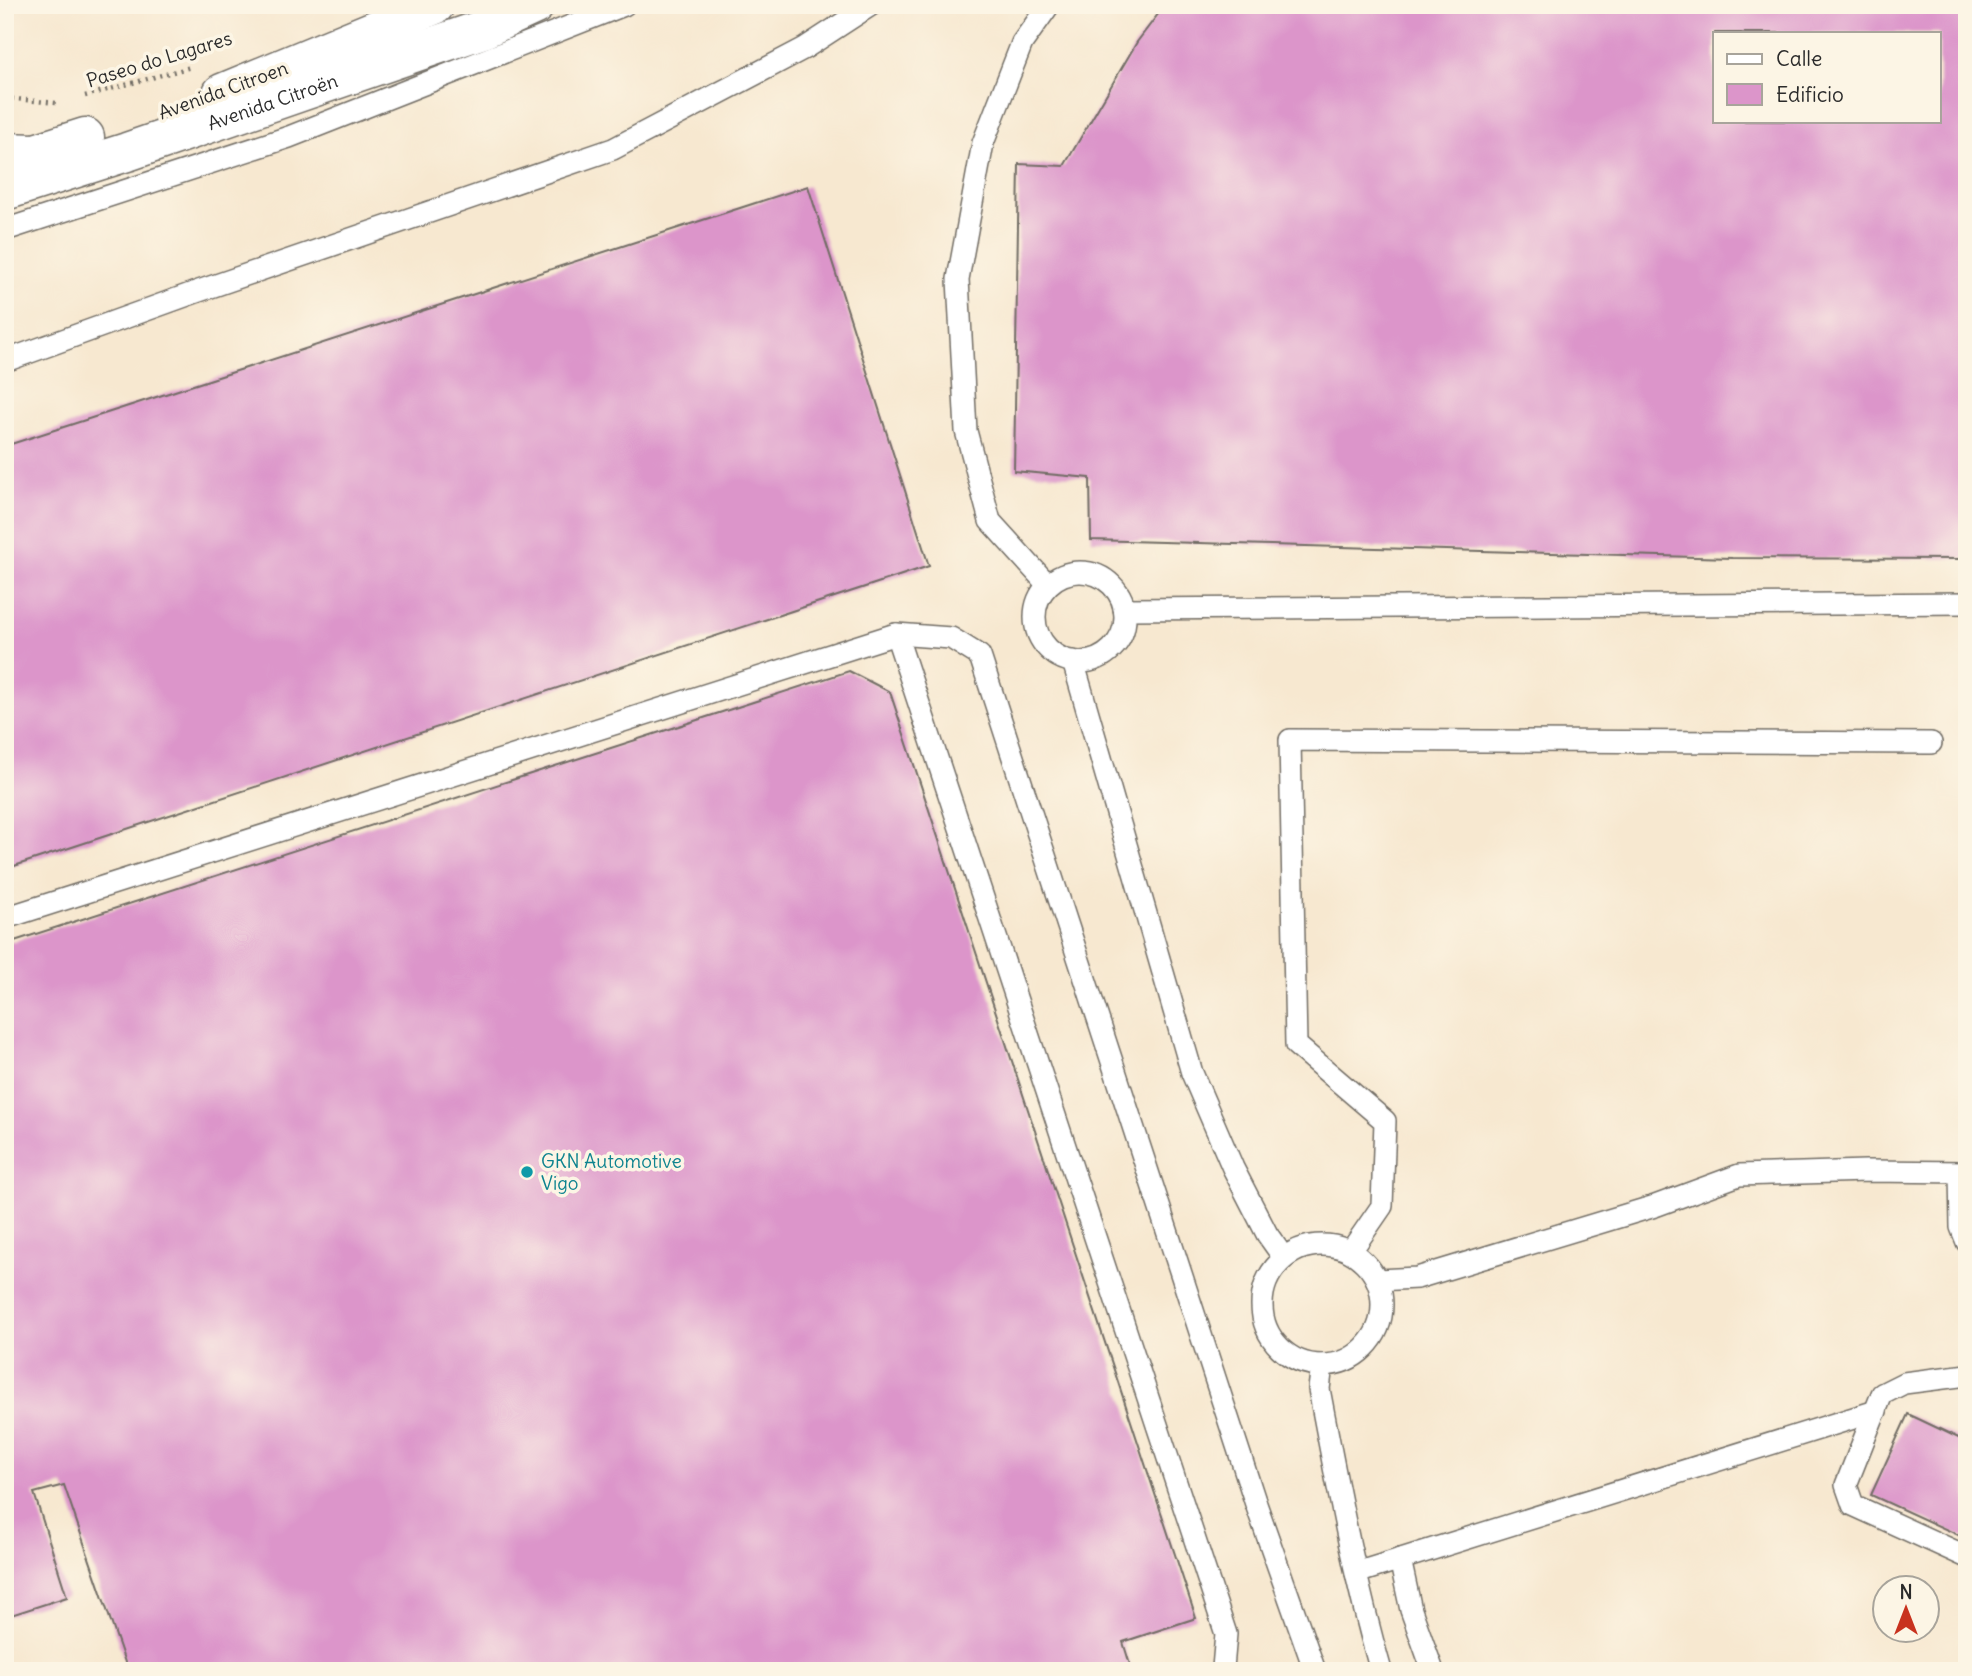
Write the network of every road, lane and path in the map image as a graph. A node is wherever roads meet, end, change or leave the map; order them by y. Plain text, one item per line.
1 (435, 5) edge
2 (535, 5) edge
3 (624, 5) edge
4 (871, 5) edge
5 (1049, 5) edge
6 (197, 66) dead end
7 (83, 96) dead end
8 (5, 98) edge
9 (57, 103) dead end
10 (5, 152) edge
11 (5, 191) edge
12 (5, 230) edge
13 (5, 361) edge
14 (1048, 585) junction
15 (1967, 603) edge
16 (1124, 609) junction
17 (896, 634) junction
18 (1073, 661) junction
19 (1931, 743) dead end
20 (5, 918) edge
21 (1964, 1172) edge
22 (1967, 1242) edge
23 (1351, 1251) junction
24 (1284, 1258) junction
25 (1377, 1280) junction
26 (1322, 1365) junction
27 (1967, 1375) edge
28 (1875, 1411) junction
29 (1967, 1557) edge
30 (1400, 1559) junction
31 (1356, 1573) junction
32 (1221, 1671) edge
33 (1315, 1671) edge
34 (1381, 1671) edge
35 (1433, 1671) edge

1 - 10 main road, Avenida Citroen
2 - 11 main road, Avenida Citroën
3 - 12 lane
4 - 13 lane
5 - 14 lane
6 - 7 path, Paseo do Lagares
8 - 9 path
14 - 16 lane
14 - 18 lane
15 - 16 lane
16 - 18 lane
17 - 20 lane
17 - 32 lane
17 - 33 lane
18 - 24 lane
19 - 23 lane
21 - 22 lane
21 - 25 lane
23 - 24 lane
23 - 25 lane
24 - 26 lane
25 - 26 lane
26 - 31 lane
27 - 28 lane
28 - 29 lane
28 - 30 lane
30 - 31 lane
30 - 35 lane
31 - 34 lane

